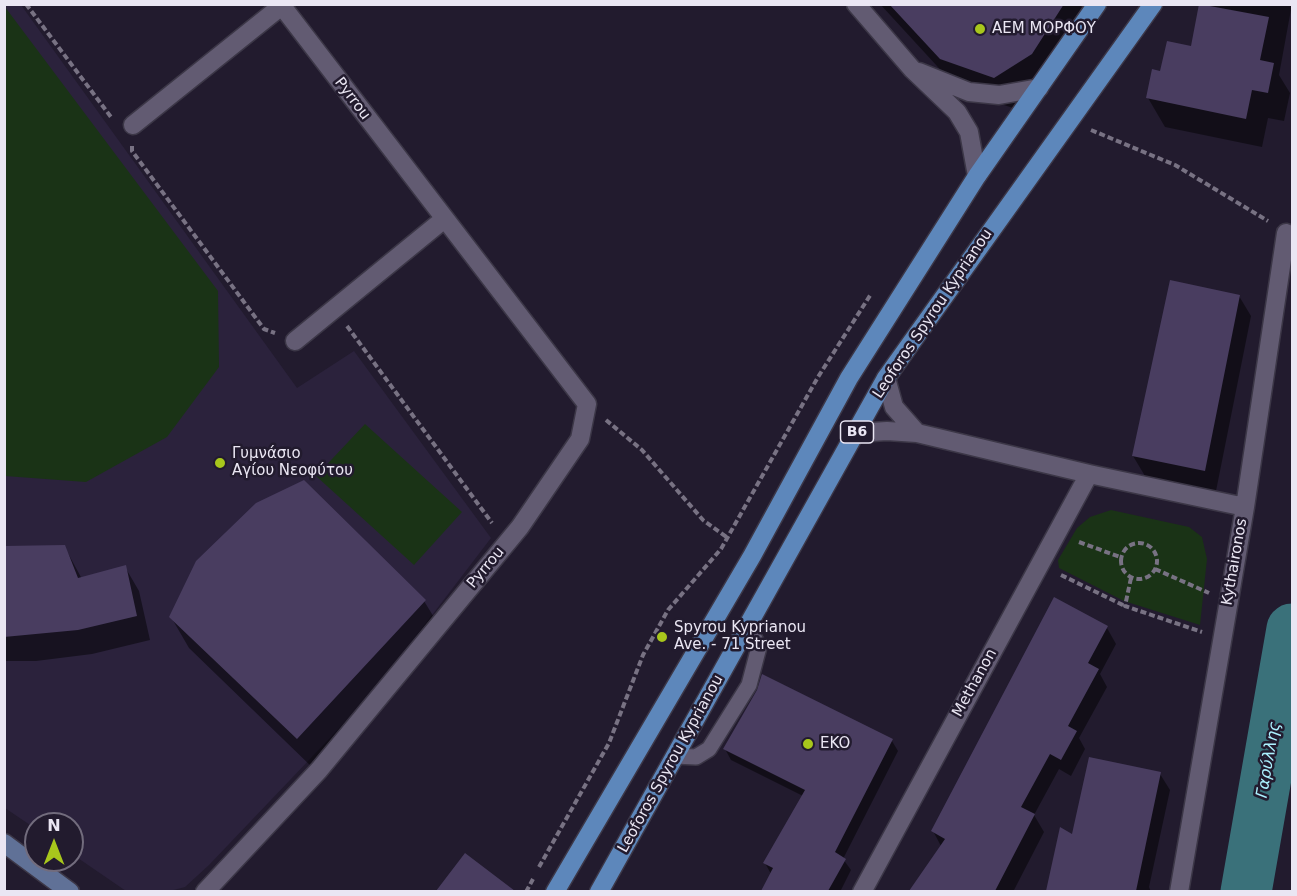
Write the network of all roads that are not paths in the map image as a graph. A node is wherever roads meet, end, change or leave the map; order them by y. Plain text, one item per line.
1 (856, 4) edge
2 (1098, 4) edge
3 (1153, 4) edge
4 (283, 5) edge
5 (912, 69) junction
6 (1039, 88) junction
7 (133, 125) road end
8 (977, 176) junction
9 (443, 220) junction
10 (1286, 232) road end
11 (295, 341) road end
12 (886, 378) junction
13 (856, 433) junction
14 (917, 433) junction
15 (1089, 474) junction
16 (1245, 507) junction
17 (748, 626) junction
18 (675, 756) junction
19 (4, 843) edge
20 (70, 891) edge
21 (205, 891) edge
22 (555, 891) edge
23 (599, 891) edge
24 (862, 891) edge
25 (1179, 891) edge

1 - 5 street
2 - 6 main road, B6
3 - 12 main road, Leoforos Spyrou Kyprianou / B6
4 - 7 street
4 - 9 street, Pyrrou
5 - 6 street
5 - 8 street
6 - 8 main road, B6
8 - 22 main road, B6
9 - 11 street
9 - 21 street, Pyrrou
10 - 16 street, Kythaironos
12 - 13 main road, Leoforos Spyrou Kyprianou / B6
12 - 14 street
13 - 14 street
13 - 17 main road, Leoforos Spyrou Kyprianou / B6
14 - 15 street
15 - 16 street
15 - 24 street, Methanon
16 - 25 street, Kythaironos
17 - 18 main road, Leoforos Spyrou Kyprianou / B6
17 - 18 lane
18 - 23 main road, Leoforos Spyrou Kyprianou / B6
19 - 20 main road

